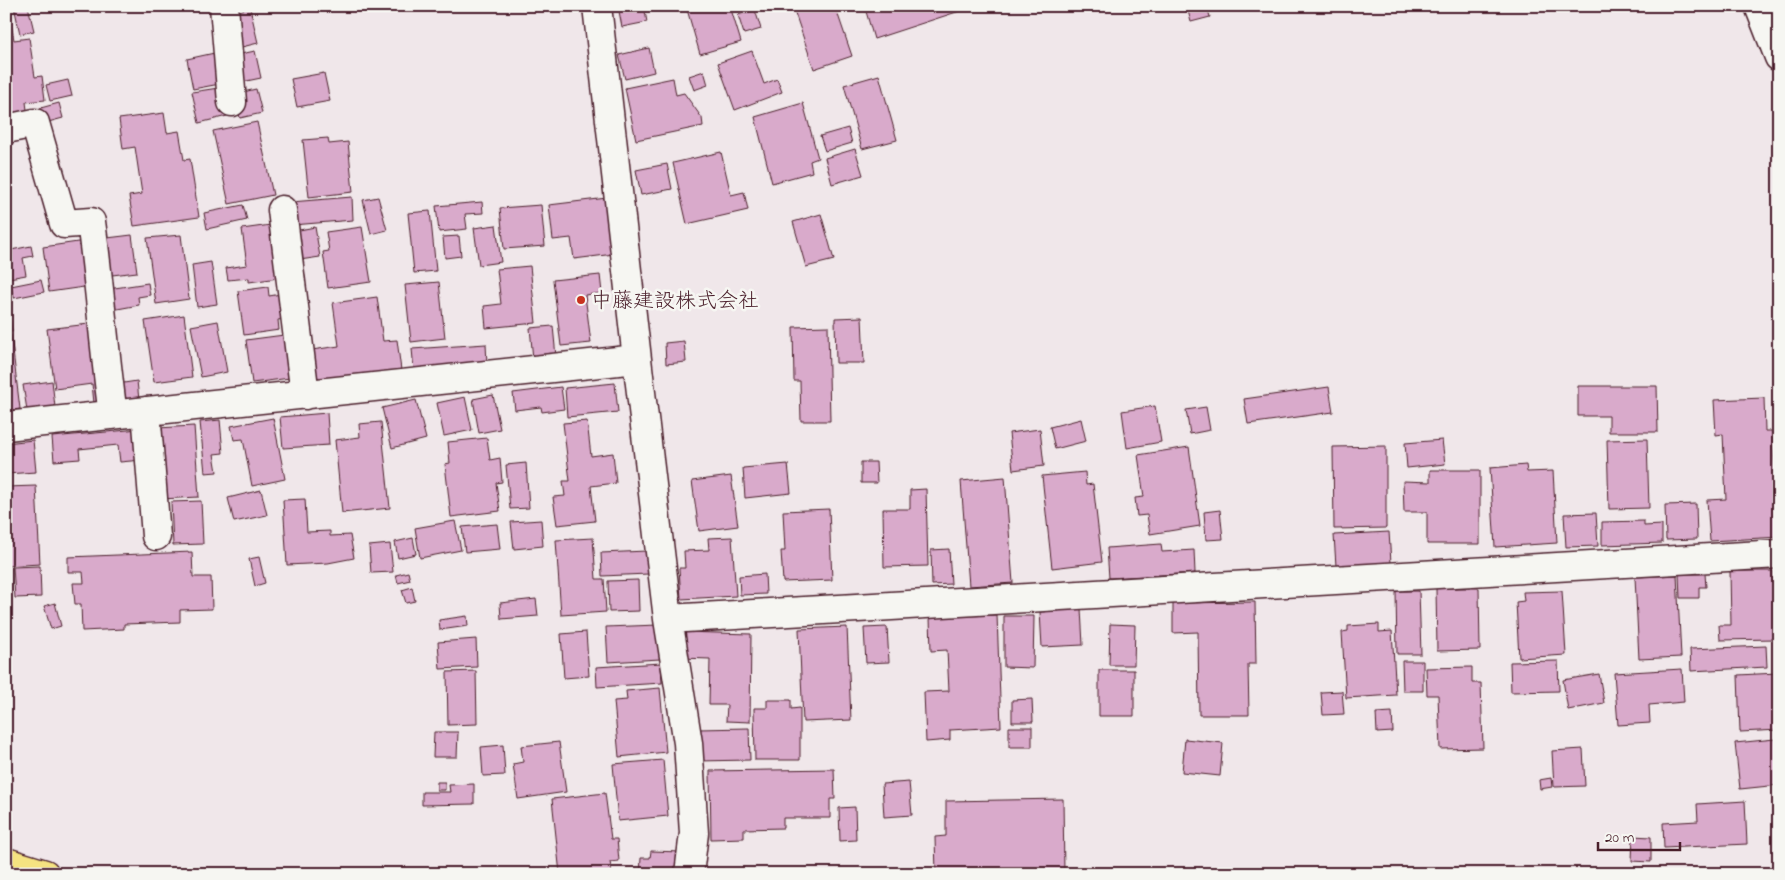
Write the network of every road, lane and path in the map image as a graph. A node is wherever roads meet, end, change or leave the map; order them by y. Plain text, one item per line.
1 (224, 6) edge
2 (597, 6) edge
3 (1759, 6) edge
4 (1779, 57) edge
5 (232, 102) dead end
6 (6, 129) edge
7 (282, 210) dead end
8 (636, 360) junction
9 (304, 395) junction
10 (146, 411) junction
11 (113, 414) junction
12 (6, 426) edge
13 (156, 536) dead end
14 (1779, 554) edge
15 (668, 620) junction
16 (6, 862) edge
17 (45, 874) edge
18 (689, 874) edge

1 - 5 street
2 - 8 street
3 - 4 street
6 - 11 street
7 - 9 street
8 - 9 street
8 - 15 street
9 - 10 street
10 - 11 street
10 - 13 street
11 - 12 street
14 - 15 street
15 - 18 street
16 - 17 main road

